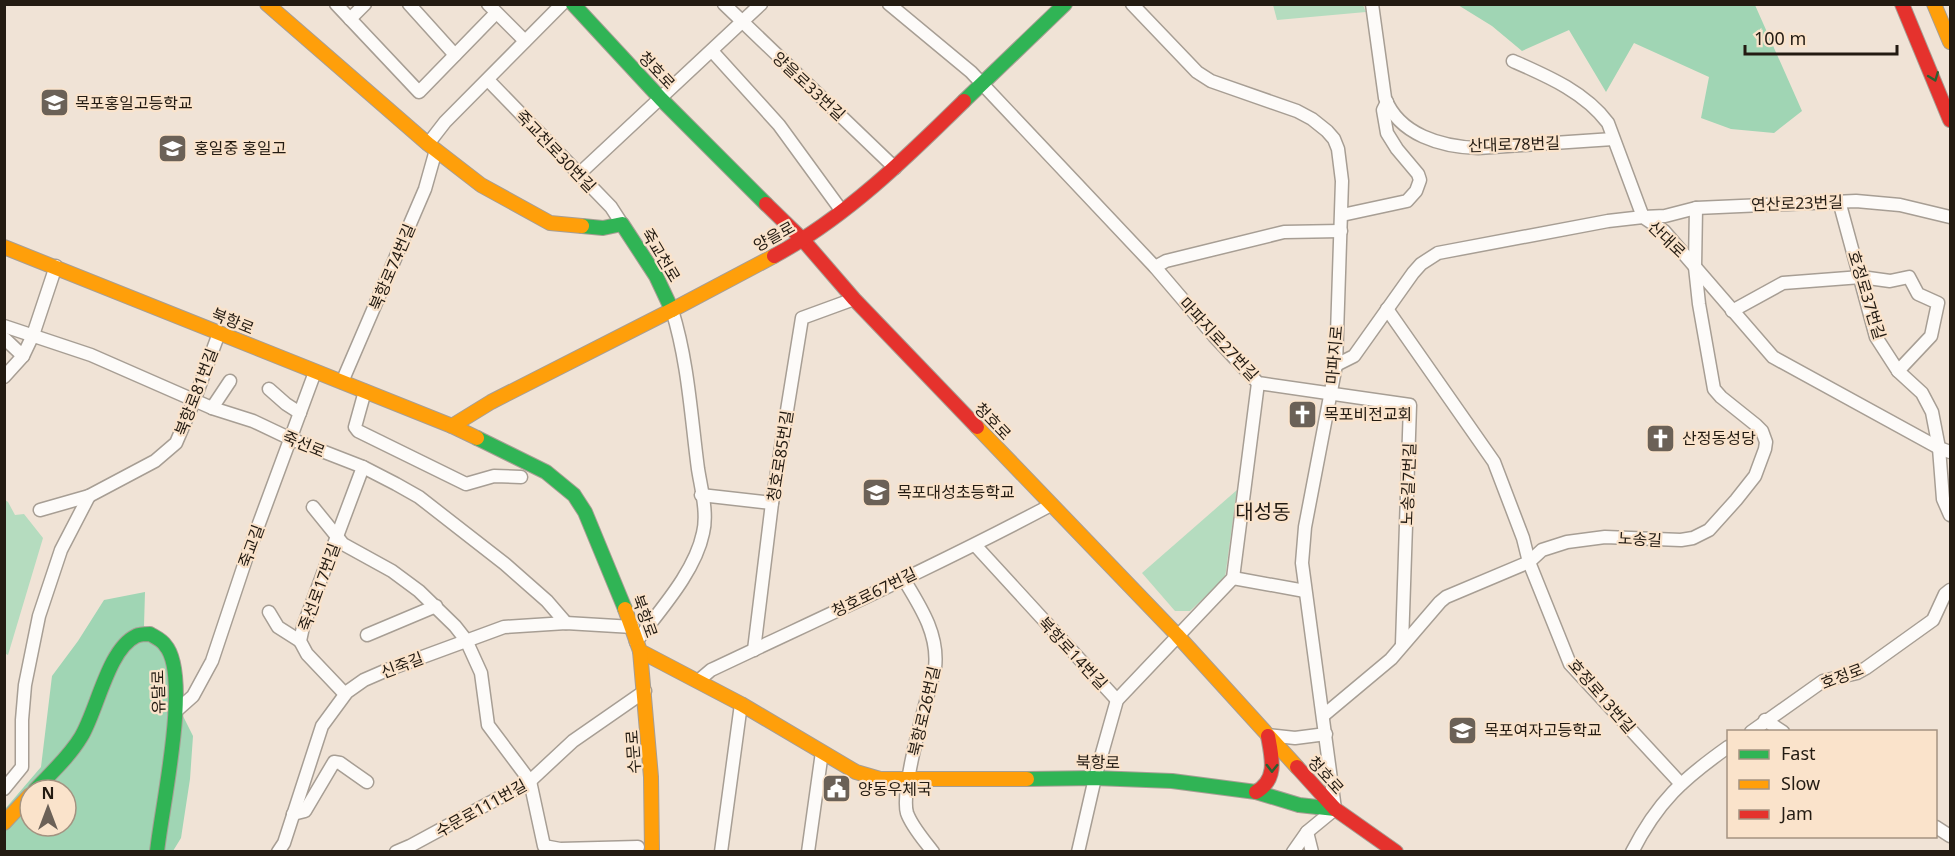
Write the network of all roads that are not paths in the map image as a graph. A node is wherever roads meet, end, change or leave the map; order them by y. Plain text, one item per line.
1 (336, 4) edge
2 (365, 4) edge
3 (409, 4) edge
4 (562, 4) edge
5 (573, 4) edge
6 (724, 4) edge
7 (760, 4) edge
8 (889, 4) edge
9 (1065, 4) edge
10 (1132, 4) edge
11 (1372, 4) edge
12 (1902, 4) edge
13 (1934, 4) edge
14 (276, 7) edge
15 (492, 9) edge
16 (350, 19) junction
17 (742, 22) junction
18 (525, 41) junction
19 (1950, 42) edge
20 (712, 51) junction
21 (455, 55) junction
22 (1513, 61) dead end
23 (488, 80) junction
24 (982, 83) junction
25 (661, 99) junction
26 (1387, 102) junction
27 (1950, 120) edge
28 (1613, 139) junction
29 (432, 147) junction
30 (895, 168) junction
31 (579, 174) junction
32 (1839, 201) junction
33 (1696, 208) junction
34 (841, 210) junction
35 (1342, 215) junction
36 (1643, 217) junction
37 (1950, 217) edge
38 (622, 224) junction
39 (1341, 231) junction
40 (803, 240) junction
41 (4, 247) edge
42 (56, 266) junction
43 (1155, 267) junction
44 (1695, 267) junction
45 (1861, 277) junction
46 (854, 299) junction
47 (1387, 309) junction
48 (672, 310) junction
49 (1732, 311) junction
50 (4, 326) edge
51 (219, 333) junction
52 (33, 335) junction
53 (4, 338) edge
54 (23, 356) junction
55 (1336, 365) junction
56 (1898, 371) junction
57 (315, 372) junction
58 (4, 377) edge
59 (230, 381) dead end
60 (342, 382) junction
61 (1258, 383) junction
62 (270, 389) dead end
63 (365, 391) junction
64 (1330, 393) junction
65 (194, 401) junction
66 (212, 408) junction
67 (300, 413) junction
68 (452, 426) junction
69 (291, 439) junction
70 (1944, 450) edge
71 (363, 467) junction
72 (521, 477) dead end
73 (702, 495) junction
74 (89, 496) junction
75 (772, 503) junction
76 (1051, 505) junction
77 (313, 507) dead end
78 (40, 510) dead end
79 (1950, 515) edge
80 (337, 535) junction
81 (975, 545) junction
82 (1529, 562) junction
83 (903, 578) junction
84 (1233, 578) junction
85 (1950, 590) edge
86 (1305, 591) junction
87 (436, 606) junction
88 (268, 612) dead end
89 (566, 624) junction
90 (633, 627) junction
91 (368, 635) dead end
92 (1177, 635) junction
93 (466, 640) junction
94 (300, 641) junction
95 (1402, 644) junction
96 (638, 646) junction
97 (754, 650) junction
98 (698, 681) junction
99 (645, 691) junction
100 (345, 694) junction
101 (1117, 700) junction
102 (741, 704) junction
103 (175, 712) junction
104 (1324, 715) junction
105 (1765, 720) junction
106 (1753, 730) edge
107 (1780, 730) edge
108 (1326, 734) junction
109 (1268, 735) junction
110 (1727, 748) edge
111 (822, 752) junction
112 (46, 778) edge
113 (1095, 778) junction
114 (908, 780) junction
115 (531, 781) junction
116 (367, 782) dead end
117 (1681, 784) junction
118 (4, 789) edge
119 (1256, 792) junction
120 (18, 808) edge
121 (1335, 809) junction
122 (293, 814) junction
123 (4, 823) edge
124 (1937, 828) edge
125 (1307, 832) junction
126 (1950, 836) edge
127 (1378, 845) edge
128 (644, 849) edge
129 (157, 852) edge
130 (278, 852) edge
131 (396, 852) edge
132 (721, 852) edge
133 (808, 852) edge
134 (933, 852) edge
135 (1078, 852) edge
136 (1293, 852) edge
137 (1312, 852) edge
138 (1396, 852) edge
139 (1632, 852) edge

1 - 16 street
2 - 16 street
3 - 21 street
4 - 18 street
5 - 25 street, 청호로
6 - 17 street, 양을로33번길
7 - 17 street
8 - 24 street, 마파지로27번길
9 - 24 street, 양을로
10 - 35 street, 마파지로
11 - 26 street, 산대로78번길
12 -> 27 street
13 - 19 street
14 - 29 street, 죽교천로
15 - 18 street
15 - 21 street
16 - 21 street
17 - 20 street
17 - 30 street, 양을로33번길
18 - 23 street
20 - 25 street
20 - 34 street
22 - 28 street
23 - 29 street
23 - 31 street, 죽교천로30번길
24 - 30 street, 양을로
24 - 43 street, 마파지로27번길
25 - 31 street
25 - 40 street, 청호로
26 - 28 street, 산대로78번길
26 - 35 street
28 - 36 street
29 - 38 street, 죽교천로
29 - 60 street, 북항로74번길
30 - 34 street, 양을로
31 - 38 street, 죽교천로30번길
32 - 33 street, 연산로23번길
32 - 37 street, 연산로23번길
32 - 45 street, 호정로37번길
33 - 36 street, 연산로23번길
33 - 44 street, 노송길
34 - 40 street, 양을로
35 - 39 street, 마파지로
36 - 44 street, 산대로
36 - 47 street, 산대로
38 - 48 street, 죽교천로
39 - 43 street
39 - 55 street, 마파지로
40 - 46 street, 청호로
40 - 48 street, 양을로
41 - 42 street, 북항로
42 - 51 street, 북항로
42 - 52 street
43 - 61 street, 마파지로27번길
44 - 49 street, 산대로
44 - 82 street, 노송길
45 - 49 street
45 - 56 street, 호정로37번길
45 - 56 street
46 - 75 street, 청호로85번길
46 - 76 street, 청호로
47 - 55 street, 산대로
47 - 82 street, 호정로13번길
48 - 68 street, 양을로
48 - 73 street, 죽교천로
49 - 70 street, 산대로
50 - 52 street, 죽선로
51 - 57 street, 북항로
51 - 65 street, 북항로81번길
52 - 54 street
52 - 65 street, 죽선로
53 - 54 street
54 - 58 street
55 - 64 street, 마파지로
56 - 70 street, 호정로37번길
57 - 60 street, 북항로
57 - 67 street, 죽교길
59 - 66 street
60 - 63 street, 북항로
61 - 64 street, 마파지로27번길
61 - 84 street
62 - 67 street
63 - 68 street, 북항로
63 - 72 street
64 - 86 street, 마파지로
64 - 95 street, 노송길7번길
65 - 66 street, 죽선로
65 - 74 street, 북항로81번길
66 - 69 street, 죽선로
67 - 69 street, 죽교길
68 - 90 street, 북항로
69 - 71 street, 죽선로
69 - 103 street, 죽교길
70 - 79 street, 호정로37번길
71 - 80 street, 죽선로17번길
71 - 89 street, 죽선로
73 - 75 street
73 - 96 street, 죽교천로
74 - 78 street, 북항로81번길
74 - 118 street
75 - 97 street, 청호로85번길
76 - 81 street, 청호로67번길
76 - 92 street, 청호로
77 - 80 street
80 - 87 street
80 - 94 street, 죽선로17번길
81 - 83 street, 청호로67번길
81 - 101 street, 북항로14번길
82 - 95 street, 노송길
82 - 117 street, 호정로13번길
83 - 97 street, 청호로67번길
83 - 114 street, 북항로26번길
84 - 86 street
84 - 92 street
85 - 105 street, 호정로
86 - 104 street, 마파지로
87 - 91 street
87 - 93 street
88 - 94 street
89 - 90 street, 신죽길
89 - 93 street, 신죽길
90 - 96 street, 북항로
92 - 101 street
92 - 109 street, 청호로
93 - 100 street, 신죽길
93 - 115 street
94 - 100 street, 죽선로17번길
95 - 104 street, 노송길
96 - 98 street, 북항로
96 - 99 street, 수문로
97 - 98 street, 청호로67번길
98 - 102 street, 북항로
99 - 115 street, 수문로111번길
99 - 128 street, 수문로
100 - 122 street, 신죽길
101 - 113 street, 북항로14번길
102 - 111 street, 북항로
102 - 132 street
103 - 112 street, 유달로
103 - 129 street, 유달로
104 - 108 street, 마파지로
105 - 106 street, 호정로
105 - 107 street
108 - 109 street
108 - 121 street, 마파지로
109 -> 119 street
109 - 121 street, 청호로
110 - 117 street
111 - 114 street, 북항로
111 - 133 street
113 - 114 street, 북항로
113 - 119 street, 북항로
113 - 135 street, 북항로14번길
114 - 134 street, 북항로26번길
115 - 128 street
115 - 131 street, 수문로111번길
116 - 122 street
117 - 139 street
119 - 121 street, 북항로
120 - 123 street
121 - 125 street
121 - 127 street, 청호로
122 - 130 street, 신죽길
124 - 126 street
125 - 136 street
125 - 137 street
127 - 138 street, 청호로

